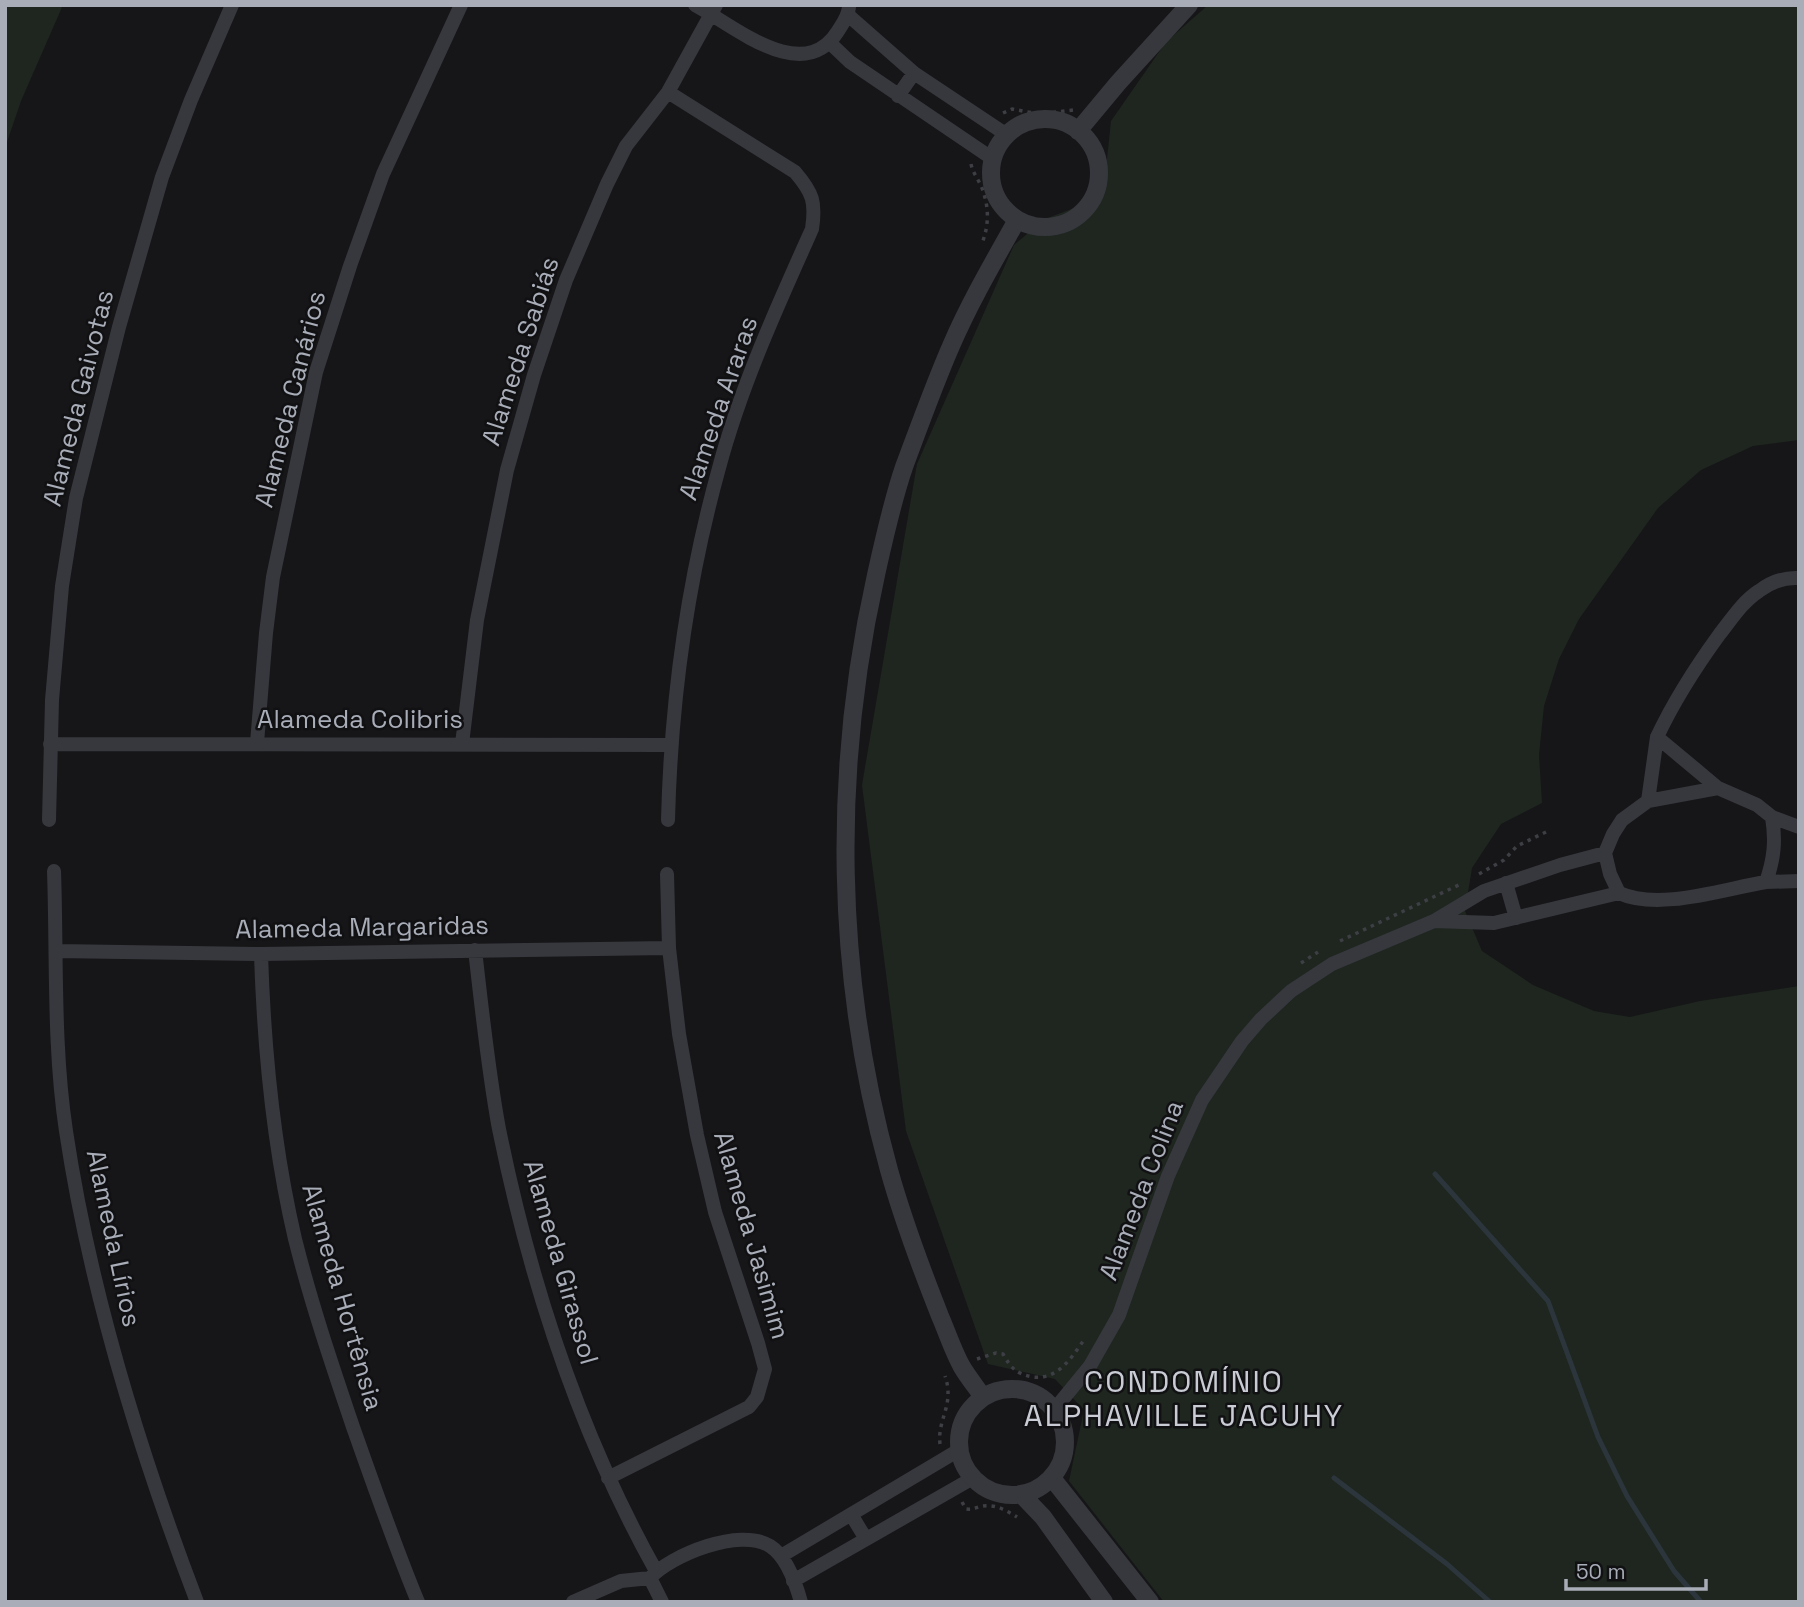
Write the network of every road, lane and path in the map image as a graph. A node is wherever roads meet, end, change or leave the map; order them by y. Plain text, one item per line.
1 (232, 5) edge
2 (461, 5) edge
3 (695, 5) edge
4 (1189, 5) edge
5 (714, 10) edge
6 (849, 10) edge
7 (830, 43) junction
8 (914, 73) junction
9 (668, 92) junction
10 (898, 96) junction
11 (1076, 110) dead end
12 (986, 121) junction
13 (1078, 131) junction
14 (1007, 135) junction
15 (974, 147) junction
16 (992, 159) junction
17 (1017, 220) junction
18 (977, 253) dead end
19 (1799, 578) edge
20 (1657, 737) junction
21 (257, 743) junction
22 (50, 744) junction
23 (462, 744) junction
24 (670, 745) junction
25 (1718, 788) junction
26 (1648, 801) junction
27 (1772, 817) junction
28 (49, 820) dead end
29 (668, 820) dead end
30 (1799, 827) edge
31 (1605, 853) junction
32 (54, 871) dead end
33 (667, 874) dead end
34 (1799, 881) edge
35 (1766, 882) junction
36 (1506, 883) junction
37 (1619, 892) junction
38 (1516, 918) junction
39 (1434, 921) junction
40 (669, 948) junction
41 (475, 950) junction
42 (56, 951) junction
43 (261, 954) junction
44 (983, 1398) junction
45 (1054, 1410) junction
46 (959, 1450) junction
47 (973, 1478) junction
48 (1052, 1478) junction
49 (608, 1479) junction
50 (1021, 1494) junction
51 (852, 1516) junction
52 (866, 1539) junction
53 (781, 1556) junction
54 (653, 1575) junction
55 (793, 1581) junction
56 (197, 1602) edge
57 (418, 1602) edge
58 (573, 1602) edge
59 (662, 1602) edge
60 (801, 1602) edge
61 (1104, 1602) edge
62 (1150, 1602) edge

1 - 22 street, Alameda Gaivotas
2 - 21 street, Alameda Canários
3 - 5 street
4 - 13 street
5 - 7 street
5 - 9 street, Alameda Sabiás
6 - 7 street
6 - 8 street
7 - 10 street
8 - 10 street
8 - 12 street
9 - 23 street, Alameda Sabiás
9 - 24 street, Alameda Araras
10 - 15 street
11 - 12 path
12 - 14 street
13 - 14 street
13 - 17 street
14 - 16 street
15 - 16 street
15 - 18 path
16 - 17 street
17 - 44 street
19 - 20 street
20 - 25 street
20 - 26 street
21 - 22 street, Alameda Colibris
21 - 23 street, Alameda Colibris
22 - 28 street, Alameda Gaivotas
23 - 24 street, Alameda Colibris
24 - 29 street, Alameda Araras
25 - 26 street
25 - 27 street
26 - 31 street
27 - 30 street
27 - 35 street
31 - 36 street, Alameda Colina
31 - 37 street
32 - 42 street, Alameda Lírios
33 - 40 street, Alameda Jasimim
34 - 35 street
35 - 37 street
36 - 38 street
36 - 39 street, Alameda Colina
37 - 38 street
38 - 39 street
39 - 45 street, Alameda Colina
40 - 41 street, Alameda Margaridas
40 - 49 street, Alameda Jasimim
41 - 43 street, Alameda Margaridas
41 - 49 street, Alameda Girassol
42 - 43 street, Alameda Margaridas
42 - 56 street, Alameda Lírios
43 - 57 street, Alameda Hortênsia
44 - 45 street
44 - 46 street
45 - 48 street
46 - 47 street
46 - 51 street
47 - 50 street
47 - 52 street
48 - 50 street
48 - 62 street
49 - 54 street, Alameda Girassol
50 - 61 street
51 - 52 street
51 - 53 street
52 - 55 street
53 - 54 street
53 - 55 street
54 - 58 street
54 - 59 street, Alameda Girassol
55 - 60 street

